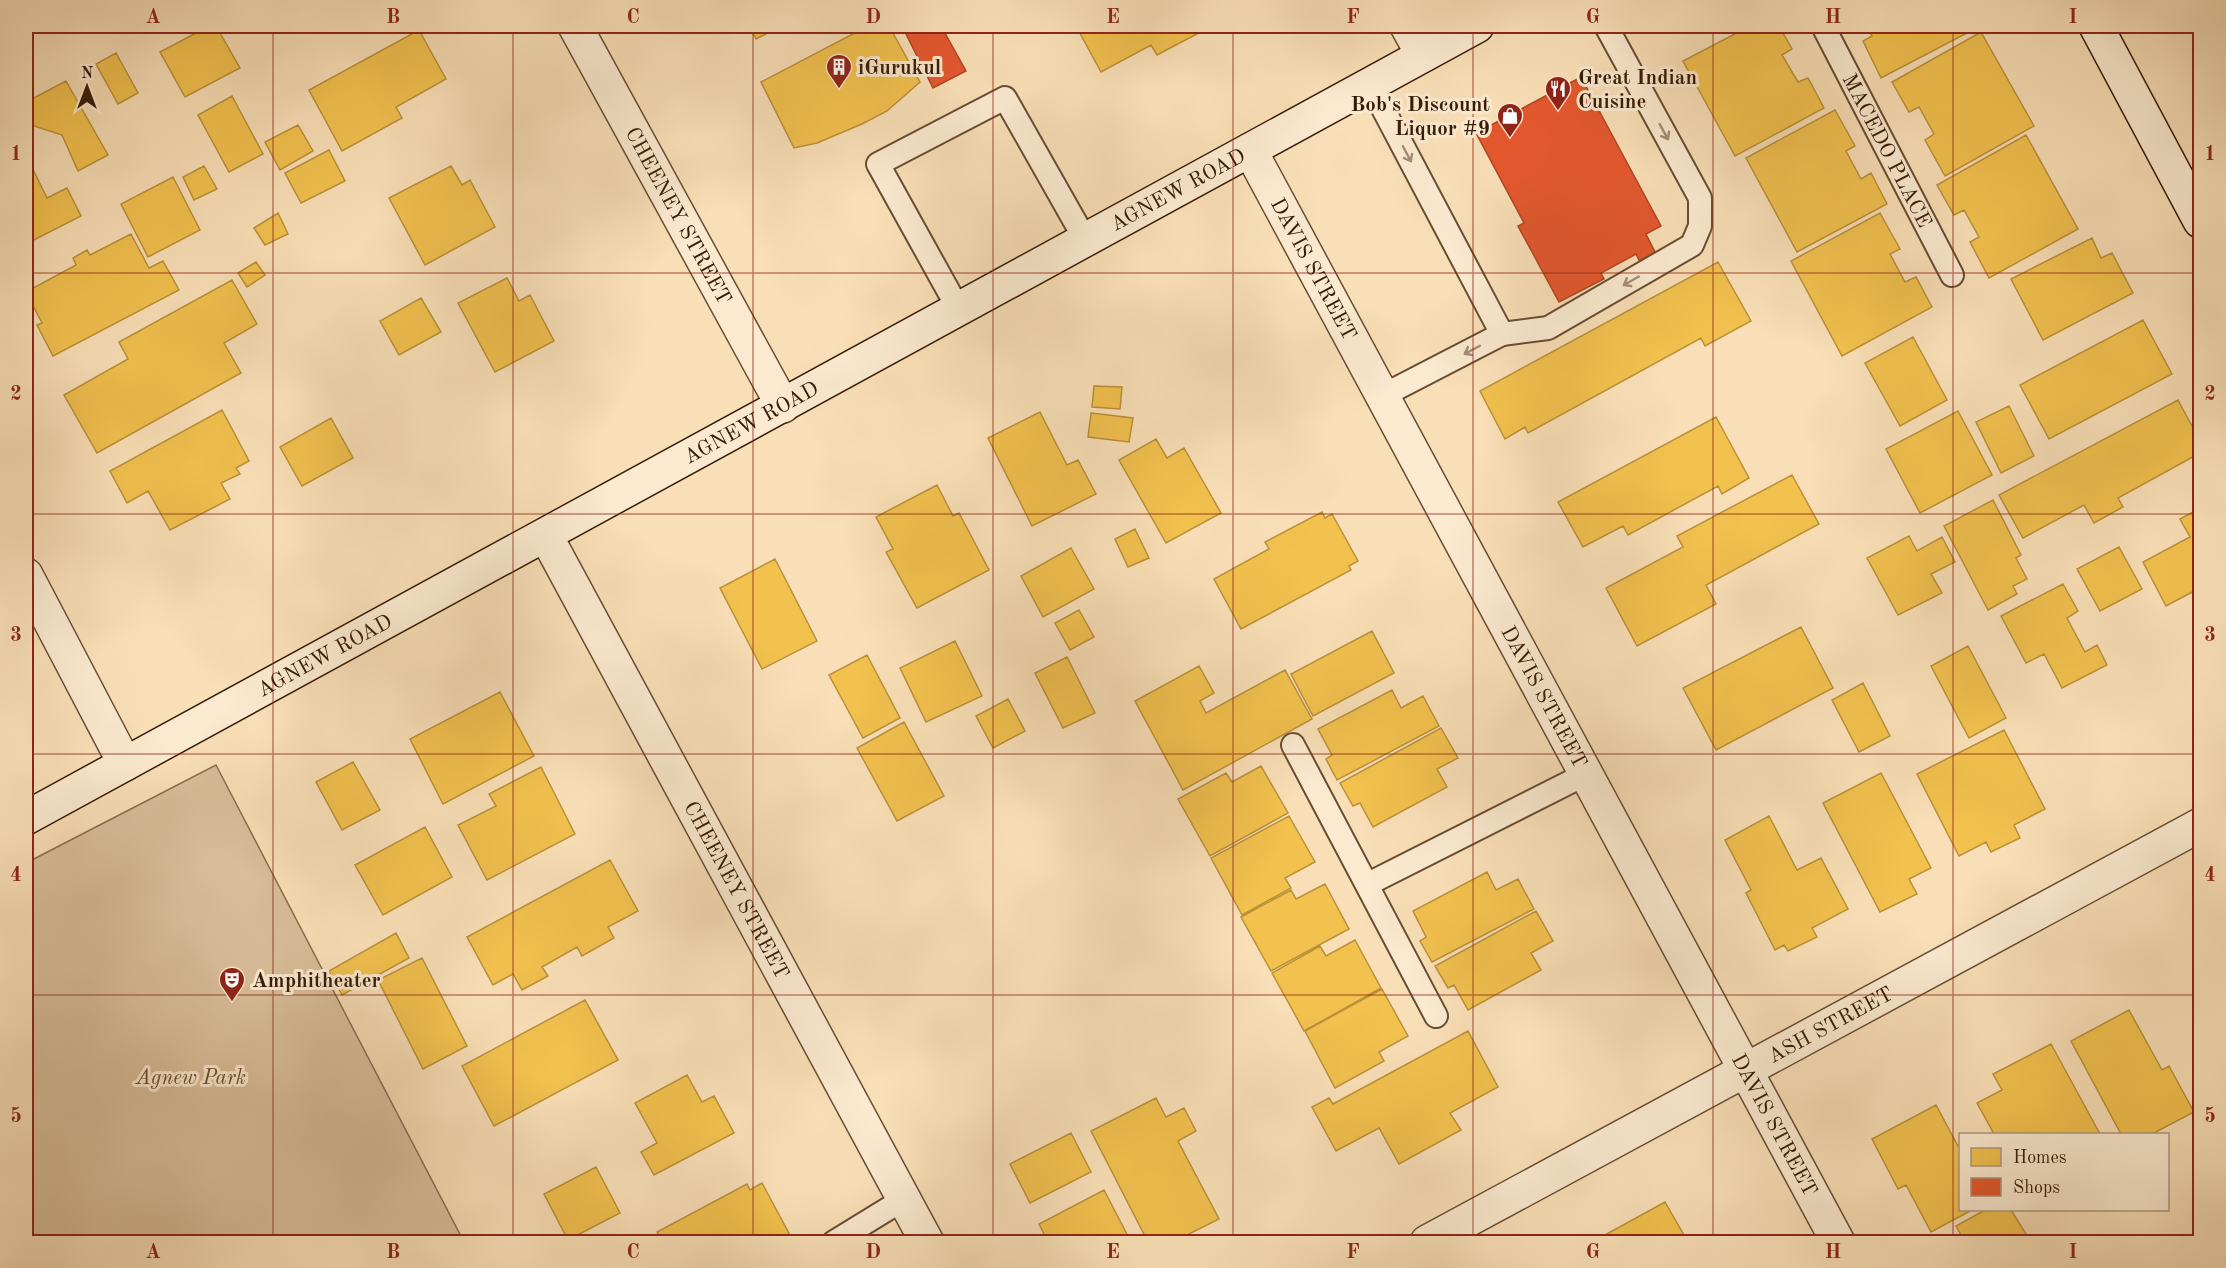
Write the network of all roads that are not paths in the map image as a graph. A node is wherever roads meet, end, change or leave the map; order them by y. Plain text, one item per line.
1 (575, 26) edge
2 (1407, 26) edge
3 (1477, 26) edge
4 (1606, 26) edge
5 (1823, 26) edge
6 (2096, 26) edge
7 (1423, 55) junction
8 (1370, 84) junction
9 (1250, 150) junction
10 (2200, 221) edge
11 (1086, 241) junction
12 (1952, 276) dead end
13 (959, 310) junction
14 (1502, 334) junction
15 (1382, 396) junction
16 (783, 406) junction
17 (546, 536) junction
18 (26, 575) edge
19 (1293, 745) dead end
20 (125, 764) junction
21 (1586, 774) junction
22 (26, 818) edge
23 (2200, 825) edge
24 (1368, 884) junction
25 (1436, 1016) dead end
26 (1745, 1070) junction
27 (904, 1198) junction
28 (834, 1242) edge
29 (927, 1242) edge
30 (1427, 1242) edge
31 (1838, 1242) edge

1 - 16 street, CHEENEY STREET
2 - 7 street
3 - 7 street, AGNEW ROAD
4 -> 14 lane
5 - 12 lane, MACEDO PLACE
6 - 10 street
7 - 8 street, AGNEW ROAD
8 - 9 street, AGNEW ROAD
8 -> 14 lane
9 - 11 street, AGNEW ROAD
9 - 15 street, DAVIS STREET
11 - 13 street, AGNEW ROAD
11 - 13 lane
13 - 16 street, AGNEW ROAD
14 -> 15 lane
15 - 21 street, DAVIS STREET
16 - 17 street, AGNEW ROAD
17 - 20 street, AGNEW ROAD
17 - 27 street, CHEENEY STREET
18 - 20 street
19 - 24 lane
20 - 22 street, AGNEW ROAD
21 - 24 lane
21 - 26 street, DAVIS STREET
23 - 26 street, ASH STREET
24 - 25 lane
26 - 30 street, ASH STREET
26 - 31 street, DAVIS STREET
27 - 28 lane
27 - 29 street, CHEENEY STREET

